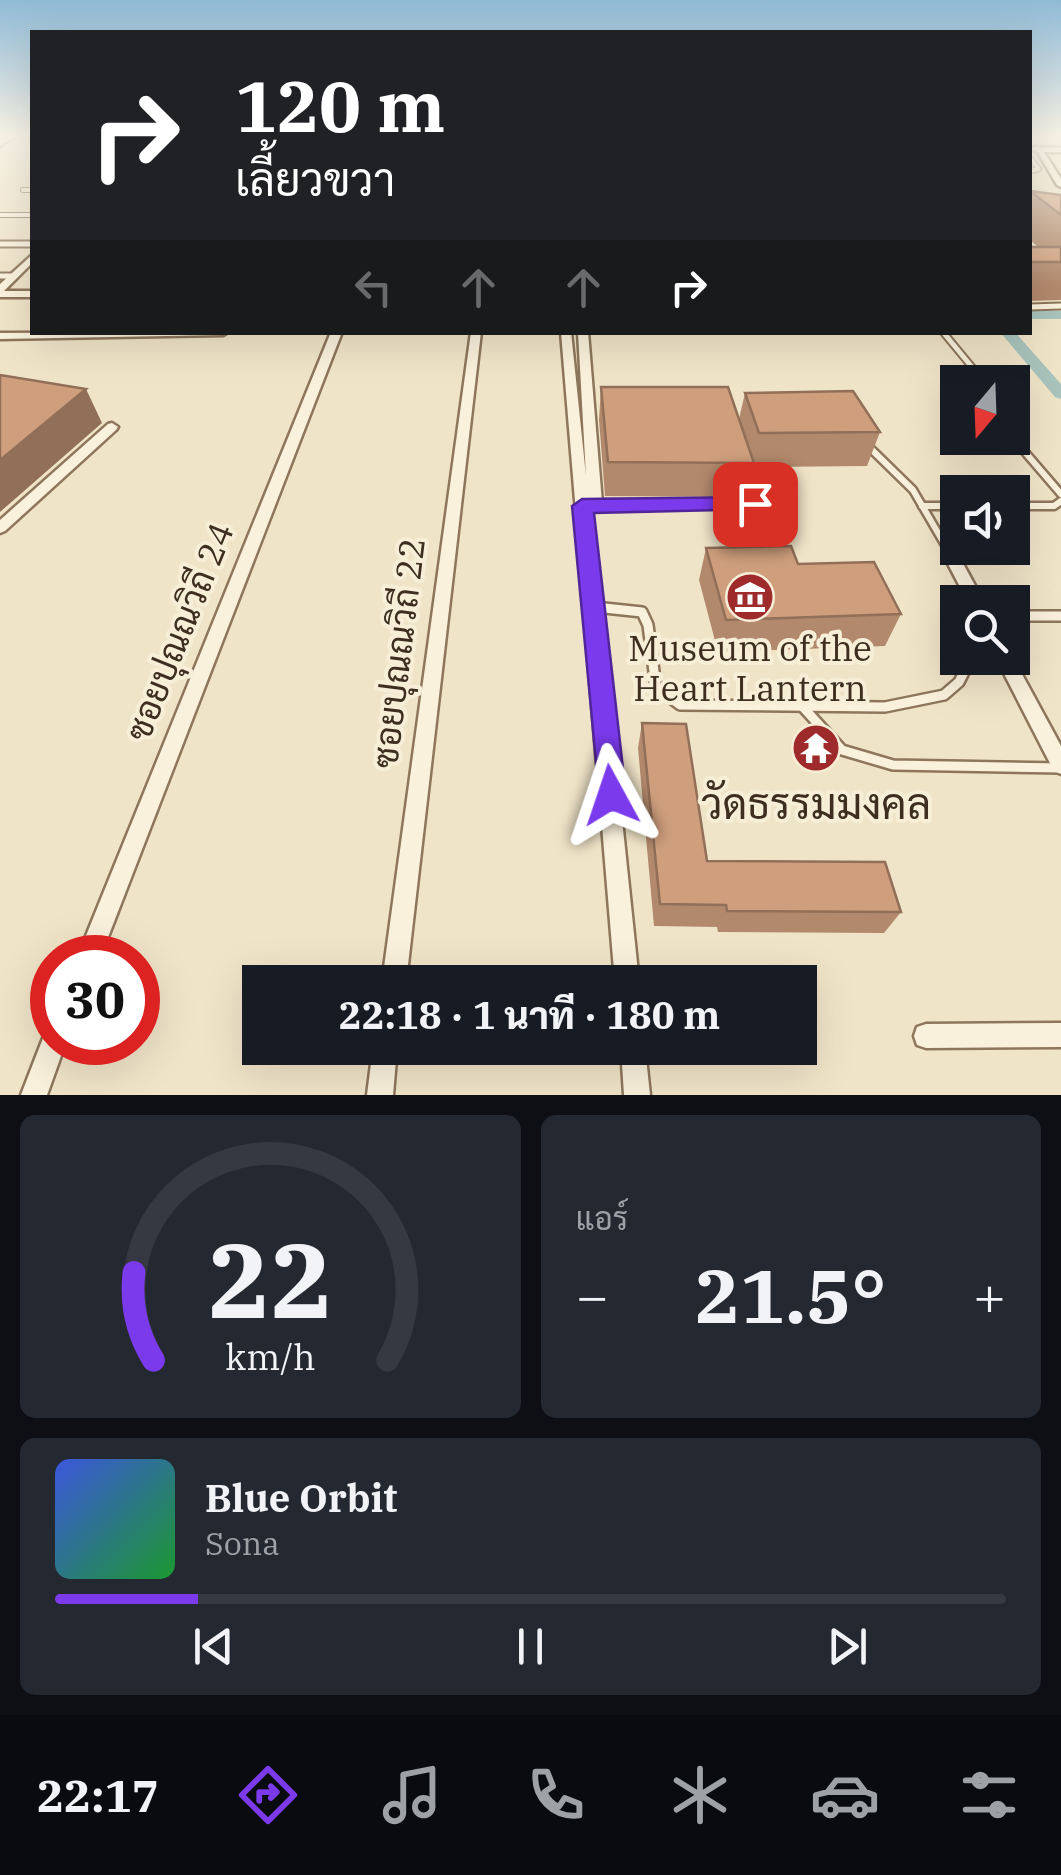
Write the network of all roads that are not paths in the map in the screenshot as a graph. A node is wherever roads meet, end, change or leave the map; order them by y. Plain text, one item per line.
1 (23, 190) dead end
2 (30, 190) edge
3 (0, 215) edge
4 (30, 215) edge
5 (0, 244) edge
6 (30, 244) edge
7 (30, 262) edge
8 (0, 276) edge
9 (14, 276) junction
10 (0, 292) edge
11 (30, 294) edge
12 (1061, 306) edge
13 (1032, 307) edge
14 (56, 335) edge
15 (336, 335) edge
16 (476, 335) edge
17 (566, 335) edge
18 (583, 335) edge
19 (945, 335) edge
20 (0, 336) edge
21 (970, 365) edge
22 (588, 413) junction
23 (608, 413) edge
24 (112, 428) dead end
25 (862, 438) edge
26 (1026, 455) edge
27 (744, 468) edge
28 (1061, 498) edge
29 (589, 504) junction
30 (922, 506) junction
31 (940, 506) edge
32 (1030, 506) edge
33 (0, 528) edge
34 (940, 537) edge
35 (595, 607) junction
36 (1030, 616) edge
37 (1061, 616) edge
38 (964, 675) edge
39 (1015, 675) edge
40 (802, 706) junction
41 (1061, 767) edge
42 (97, 935) edge
43 (396, 965) edge
44 (627, 965) edge
45 (1061, 1035) edge
46 (926, 1036) dead end
47 (45, 1065) edge
48 (384, 1065) edge
49 (634, 1065) edge
50 (34, 1095) edge
51 (380, 1095) edge
52 (637, 1095) edge

1 - 2 lane
3 - 4 lane
5 - 6 lane
7 - 9 street
8 - 9 lane
9 - 10 street
10 - 11 street
12 - 13 lane
14 - 20 street
15 - 42 street, ซอยปุณณวิถี 24
16 - 43 street, ซอยปุณณวิถี 22
17 - 29 street
18 - 22 street
19 - 21 lane
22 - 23 lane
22 - 29 street
24 - 33 street
25 - 30 lane
26 - 28 lane
27 - 29 lane
28 - 32 lane
29 - 35 street
30 - 31 lane
30 - 34 lane
35 - 40 lane
35 - 44 street
36 - 37 lane
38 - 40 lane
39 - 41 street
40 - 41 lane
45 - 46 street
47 - 50 street
48 - 51 street
49 - 52 street

